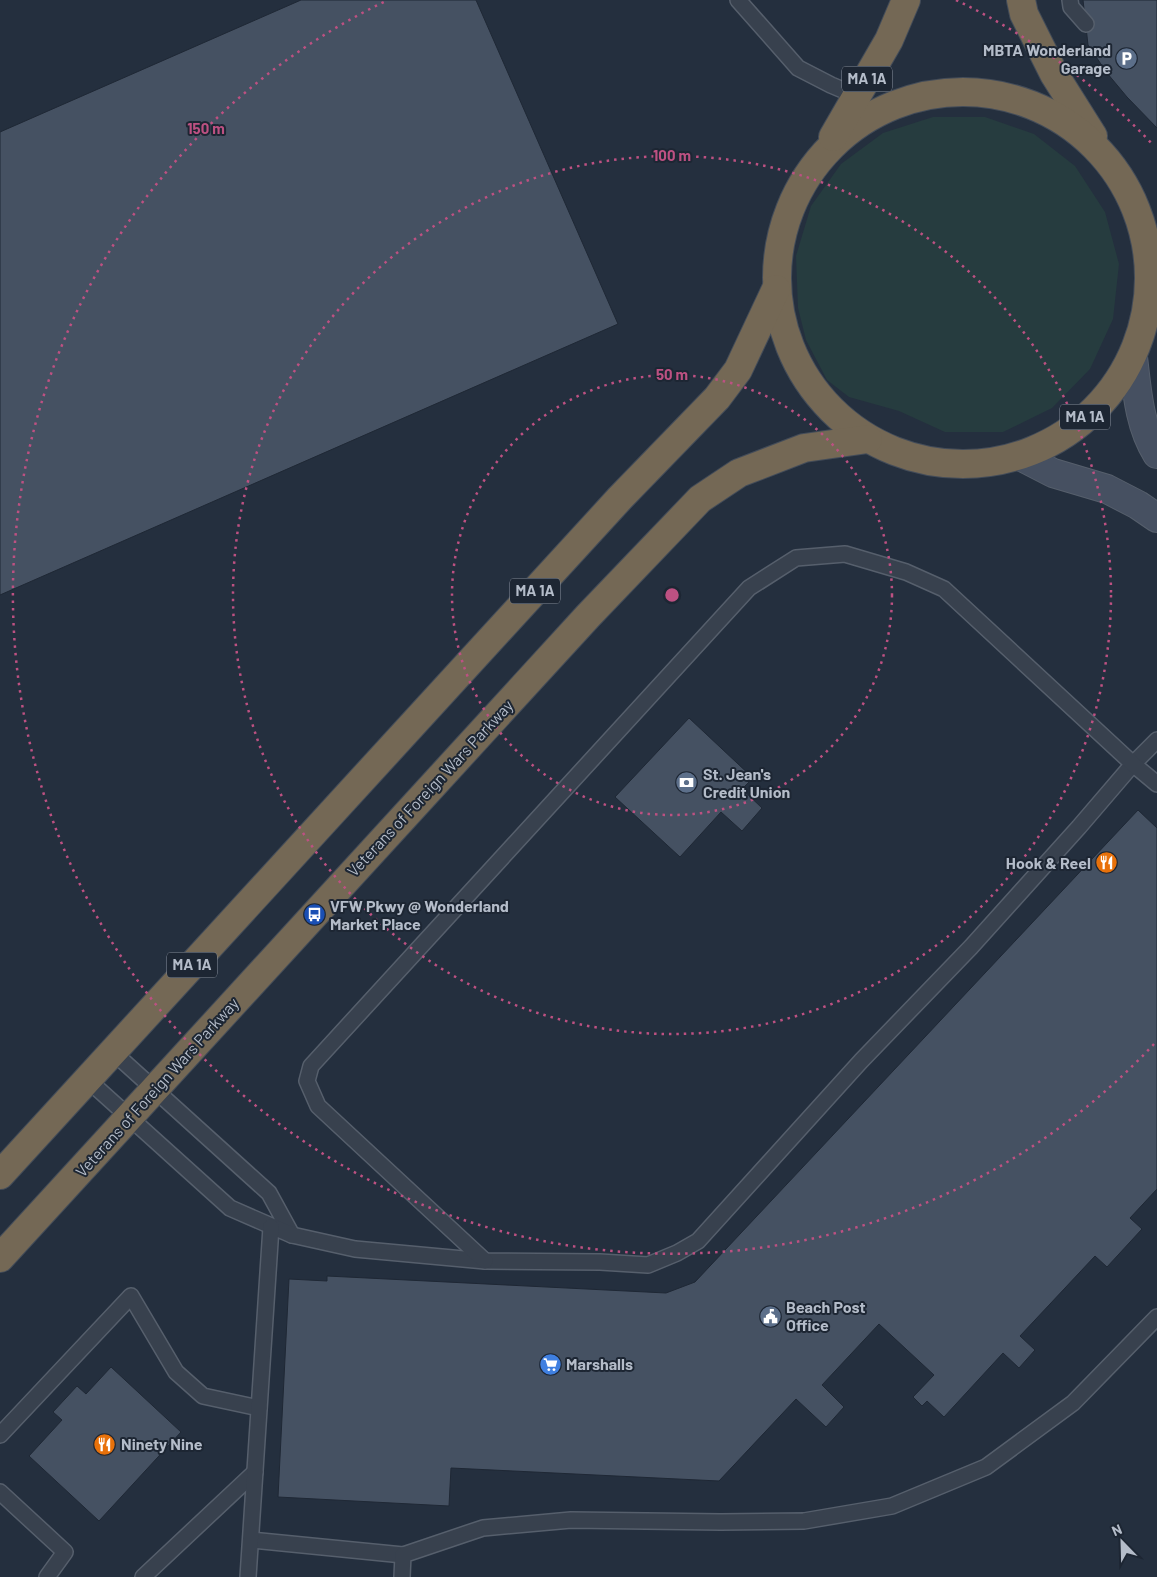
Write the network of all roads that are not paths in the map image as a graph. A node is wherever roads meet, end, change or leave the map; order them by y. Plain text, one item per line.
1 (738, 0) edge
2 (906, 0) edge
3 (1021, 0) edge
4 (1070, 0) edge
5 (1086, 24) dead end
6 (857, 96) junction
7 (822, 156) junction
8 (1119, 174) junction
9 (1154, 283) edge
10 (776, 289) junction
11 (1133, 357) junction
12 (868, 439) junction
13 (1157, 454) edge
14 (1020, 456) junction
15 (1157, 518) edge
16 (1154, 747) edge
17 (1133, 764) junction
18 (1157, 784) edge
19 (113, 1052) junction
20 (88, 1080) junction
21 (154, 1089) junction
22 (129, 1117) junction
23 (0, 1175) edge
24 (271, 1227) junction
25 (292, 1235) junction
26 (0, 1258) edge
27 (485, 1261) junction
28 (1157, 1317) edge
29 (259, 1408) junction
30 (0, 1435) edge
31 (255, 1472) junction
32 (0, 1492) edge
33 (251, 1540) junction
34 (403, 1555) junction
35 (47, 1577) edge
36 (143, 1577) edge
37 (248, 1577) edge
38 (402, 1577) edge

1 - 6 lane
2 - 6 highway, MA 1A
3 - 8 highway, MA 1A
4 - 5 lane
6 - 7 highway, MA 1A
7 - 8 highway
7 - 10 highway, MA 1A
8 - 9 highway, MA 1A
9 - 11 highway, MA 1A
10 - 12 highway
10 - 19 highway, MA 1A
11 - 13 main road
11 - 14 highway, MA 1A
12 - 14 highway, MA 1A
12 - 21 highway, Veterans of Foreign Wars Parkway
14 - 15 main road
16 - 17 lane
17 - 18 lane
17 - 27 lane
17 - 27 lane
19 - 20 highway, MA 1A
19 - 21 lane
20 - 22 lane
20 - 23 highway, MA 1A
21 - 22 highway, Veterans of Foreign Wars Parkway
21 - 25 lane
22 - 24 lane
22 - 26 highway, Veterans of Foreign Wars Parkway
24 - 25 lane
24 - 29 lane
25 - 27 lane
28 - 34 lane
29 - 30 lane
29 - 31 lane
31 - 33 lane
31 - 36 lane
32 - 35 lane
33 - 34 lane
33 - 37 lane
34 - 38 lane

